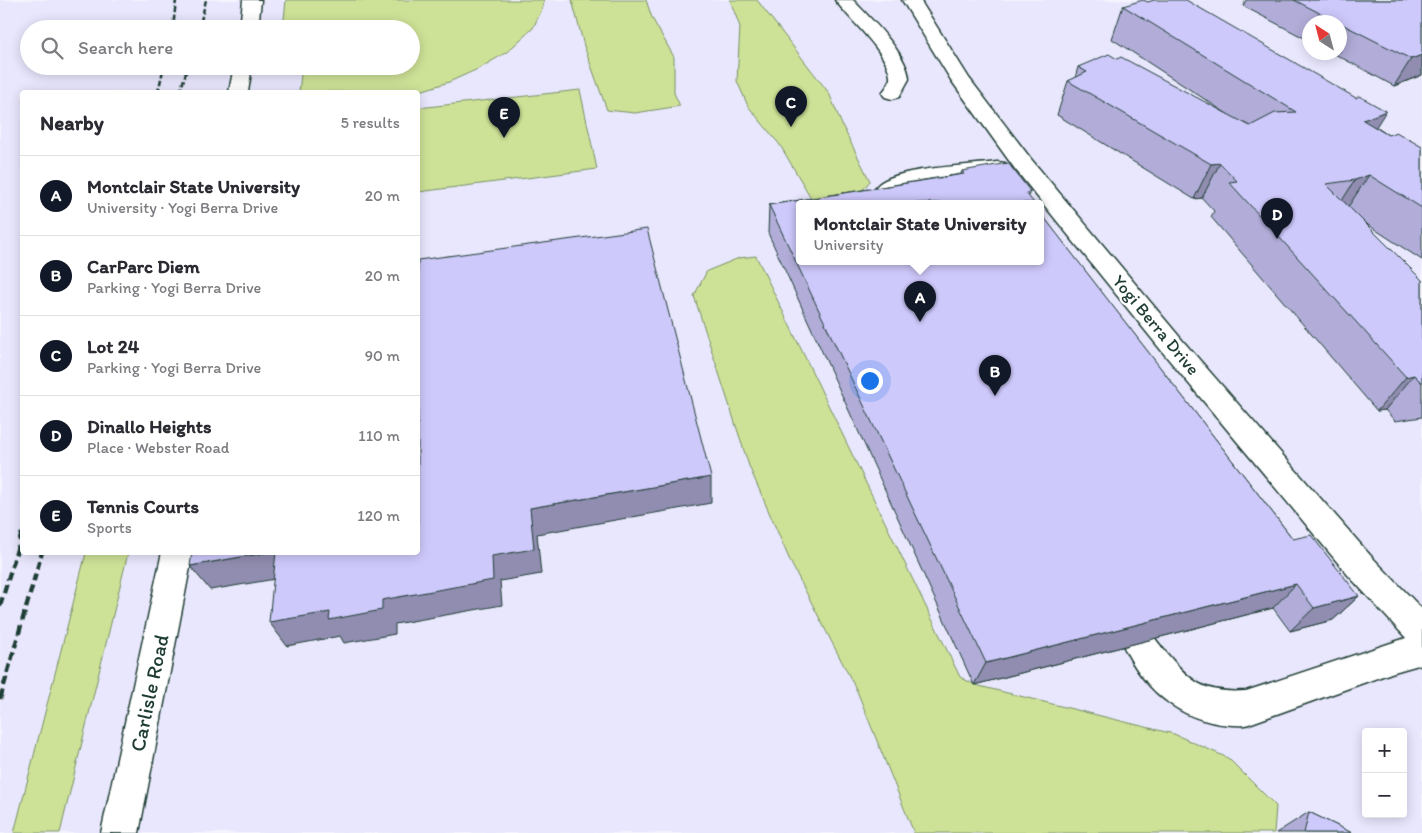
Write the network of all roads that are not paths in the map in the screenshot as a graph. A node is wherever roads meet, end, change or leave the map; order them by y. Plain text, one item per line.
1 (252, 0) edge
2 (844, 0) edge
3 (911, 0) edge
4 (250, 20) edge
5 (242, 75) edge
6 (239, 90) edge
7 (892, 93) dead end
8 (1023, 164) junction
9 (881, 200) edge
10 (177, 555) edge
11 (1422, 632) edge
12 (1139, 642) edge
13 (1422, 649) edge
14 (120, 833) edge

1 - 4 street
2 - 7 street
3 - 8 street, Yogi Berra Drive
5 - 6 street
8 - 9 street
8 - 11 street, Yogi Berra Drive
10 - 14 street, Carlisle Road
12 - 13 street

